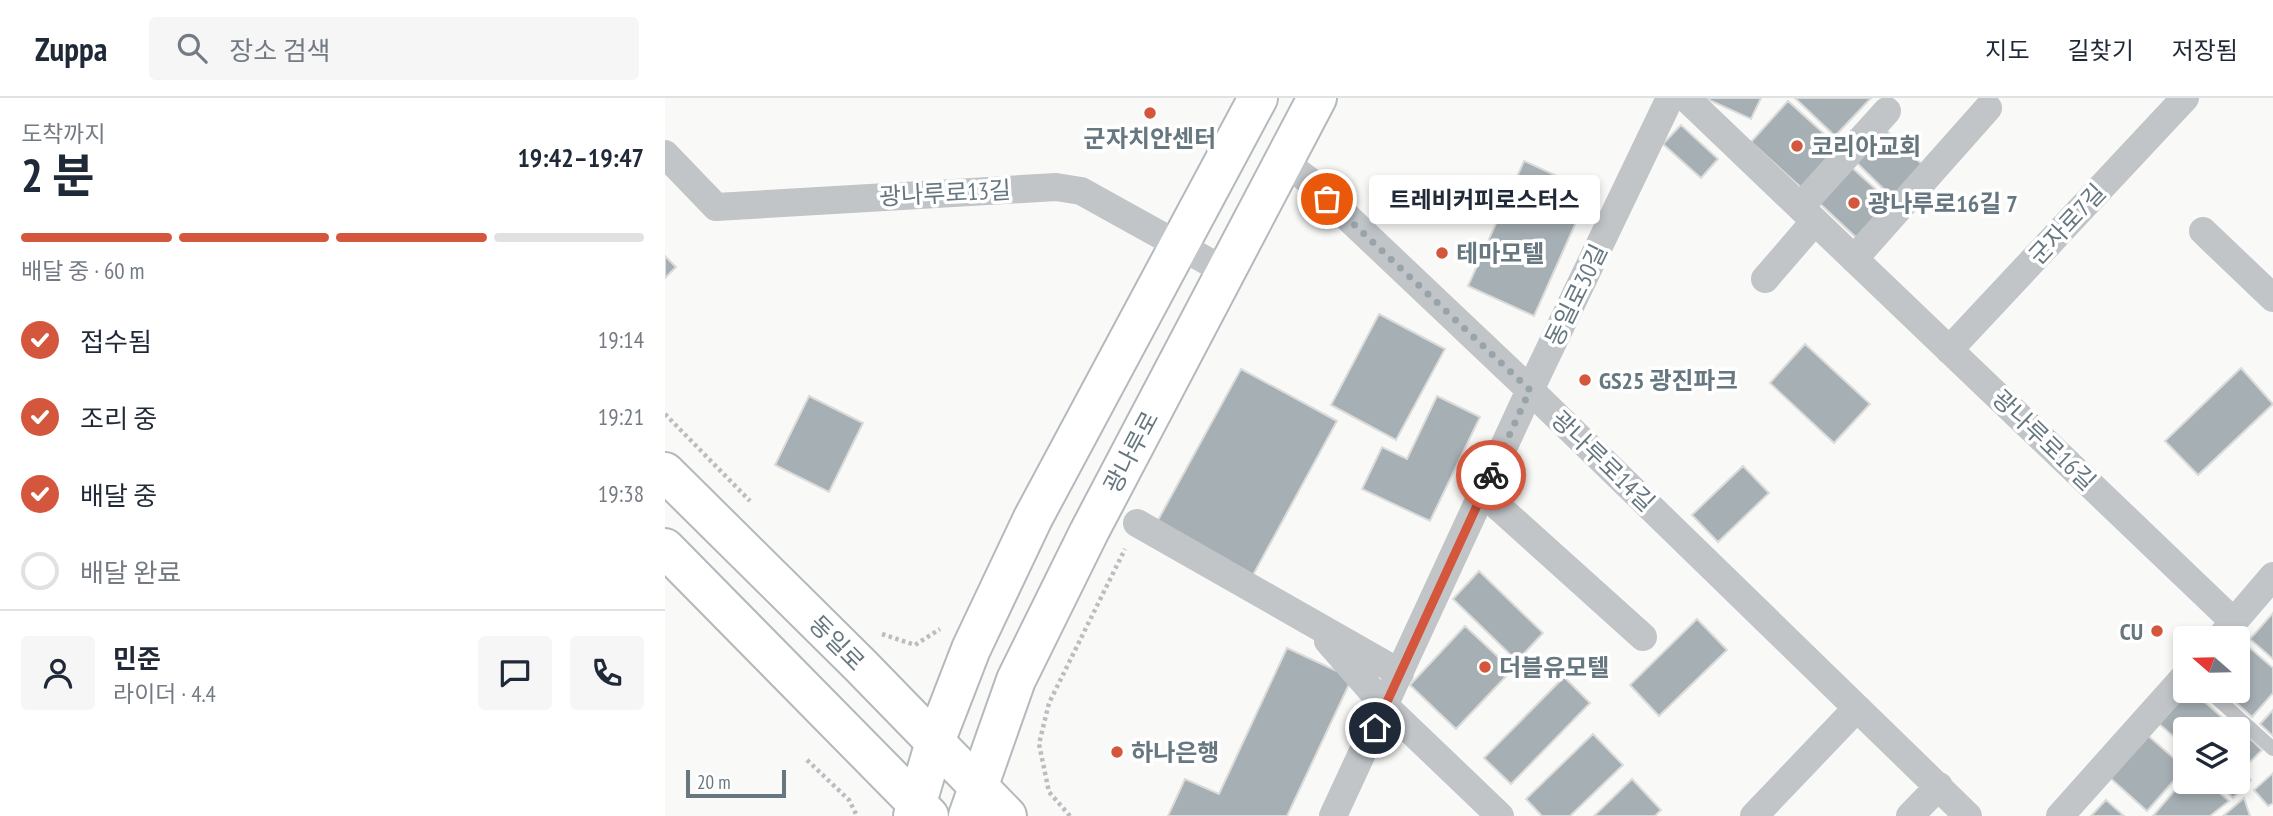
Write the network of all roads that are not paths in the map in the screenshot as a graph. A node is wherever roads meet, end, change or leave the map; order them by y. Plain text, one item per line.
1 (1258, 98) edge
2 (1317, 98) edge
3 (1670, 98) edge
4 (1686, 98) edge
5 (2185, 98) edge
6 (1988, 108) dead end
7 (1887, 111) dead end
8 (665, 154) edge
9 (1284, 162) junction
10 (1808, 214) junction
11 (2203, 231) dead end
12 (1180, 247) junction
13 (1854, 259) junction
14 (1227, 272) junction
15 (1765, 279) dead end
16 (2273, 298) edge
17 (1949, 350) junction
18 (1530, 390) junction
19 (665, 472) edge
20 (1483, 493) junction
21 (1137, 523) dead end
22 (671, 565) edge
23 (769, 575) junction
24 (2273, 576) edge
25 (1311, 622) junction
26 (2223, 626) edge
27 (2230, 626) edge
28 (1643, 636) dead end
29 (1400, 674) junction
30 (2173, 690) edge
31 (2223, 704) edge
32 (1385, 706) junction
33 (1857, 708) junction
34 (935, 742) junction
35 (2273, 749) edge
36 (1939, 786) junction
37 (972, 801) edge
38 (920, 812) edge
39 (1007, 816) edge
40 (1333, 816) edge
41 (1500, 816) edge
42 (1755, 816) edge
43 (1910, 816) edge
44 (1968, 816) edge
45 (2060, 816) edge

1 - 12 main road
2 - 9 main road, 광나루로
3 - 18 street, 동일로30길
4 - 10 street, 광나루로16길
5 - 17 street, 군자로7길
6 - 13 street
7 - 10 street
8 - 12 street, 광나루로13길
9 - 14 main road, 광나루로
9 - 18 street, 광나루로14길
10 - 13 street, 광나루로16길
10 - 15 street
11 - 16 street
12 - 14 street, 광나루로13길
12 - 34 main road
13 - 17 street, 광나루로16길
14 - 37 main road, 광나루로
17 - 26 street, 광나루로16길
18 - 20 street, 동일로30길
18 - 33 street, 광나루로14길
19 - 23 main road, 동일로
20 - 28 street
20 - 29 street, 동일로30길
21 - 25 street
22 - 23 main road
22 - 38 main road
23 - 34 main road, 동일로
24 - 27 street
25 - 29 street
25 - 32 street
29 - 32 street, 동일로30길
30 - 45 street
31 - 35 lane
32 - 40 street, 동일로30길
32 - 41 street
33 - 36 street, 광나루로14길
33 - 42 street
34 - 37 main road, 동일로
34 - 38 main road
36 - 43 street
36 - 44 street, 광나루로14길
37 - 39 main road, 동일로

